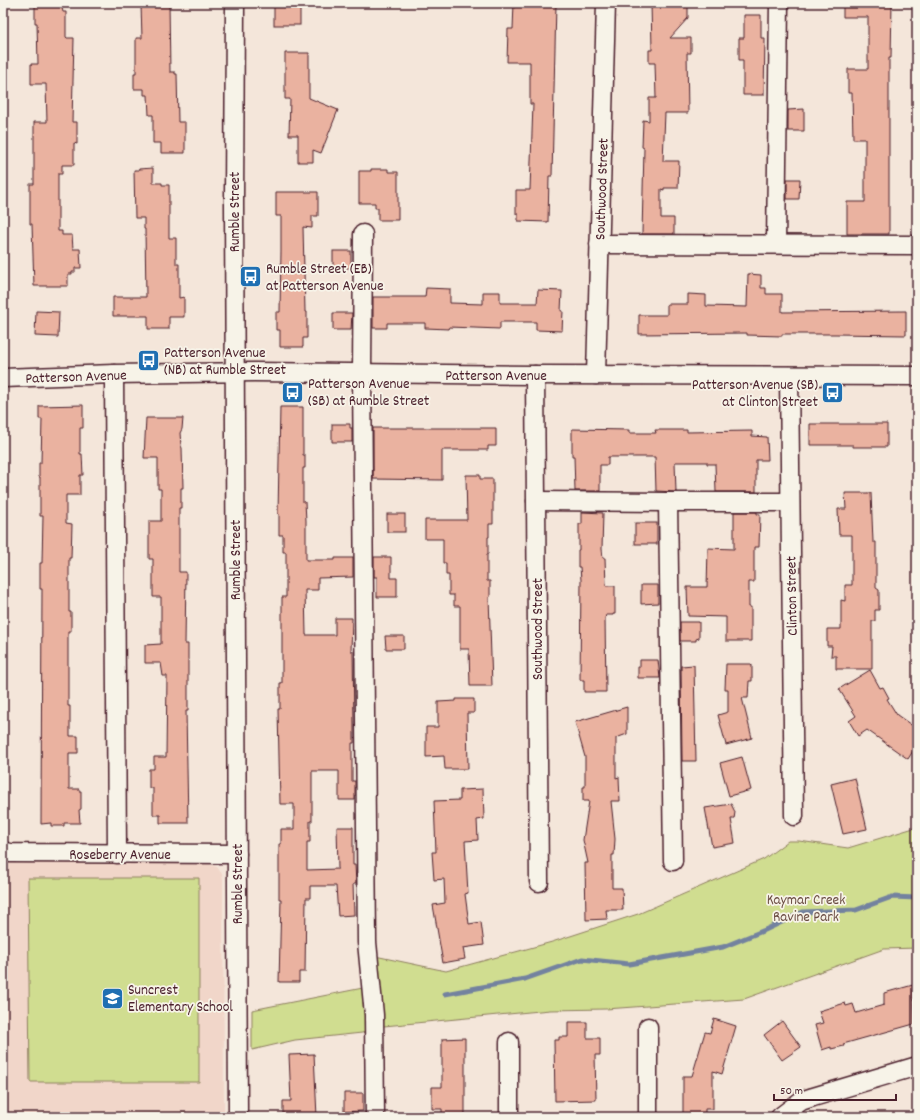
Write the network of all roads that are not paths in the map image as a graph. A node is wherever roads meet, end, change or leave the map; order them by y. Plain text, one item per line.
1 (235, 3) edge
2 (606, 3) edge
3 (779, 3) edge
4 (363, 234) dead end
5 (599, 244) junction
6 (776, 244) junction
7 (917, 245) edge
8 (235, 372) junction
9 (362, 373) junction
10 (114, 374) junction
11 (535, 375) junction
12 (596, 375) junction
13 (789, 376) junction
14 (917, 376) edge
15 (3, 378) edge
16 (536, 500) junction
17 (668, 502) junction
18 (790, 502) junction
19 (794, 816) dead end
20 (3, 851) edge
21 (117, 854) junction
22 (237, 854) junction
23 (673, 861) dead end
24 (539, 882) dead end
25 (648, 1027) dead end
26 (510, 1042) dead end
27 (917, 1066) edge
28 (238, 1117) edge
29 (375, 1117) edge
30 (509, 1117) edge
31 (648, 1117) edge
32 (780, 1117) edge

1 - 8 street, Rumble Street
2 - 5 street, Southwood Street
3 - 6 street
4 - 9 street
5 - 6 street
5 - 12 street, Southwood Street
6 - 7 street
8 - 9 street, Patterson Avenue
8 - 10 street, Patterson Avenue
8 - 22 street, Rumble Street
9 - 11 street, Patterson Avenue
9 - 29 street
10 - 15 street, Patterson Avenue
10 - 21 street
11 - 12 street, Patterson Avenue
11 - 16 street, Southwood Street
12 - 13 street, Patterson Avenue
13 - 14 street, Patterson Avenue
13 - 18 street, Clinton Street
16 - 17 street
16 - 24 street, Southwood Street
17 - 18 street
17 - 23 street
18 - 19 street, Clinton Street
20 - 21 street, Roseberry Avenue
21 - 22 street, Roseberry Avenue
22 - 28 street, Rumble Street
25 - 31 street
26 - 30 street
27 - 32 street

